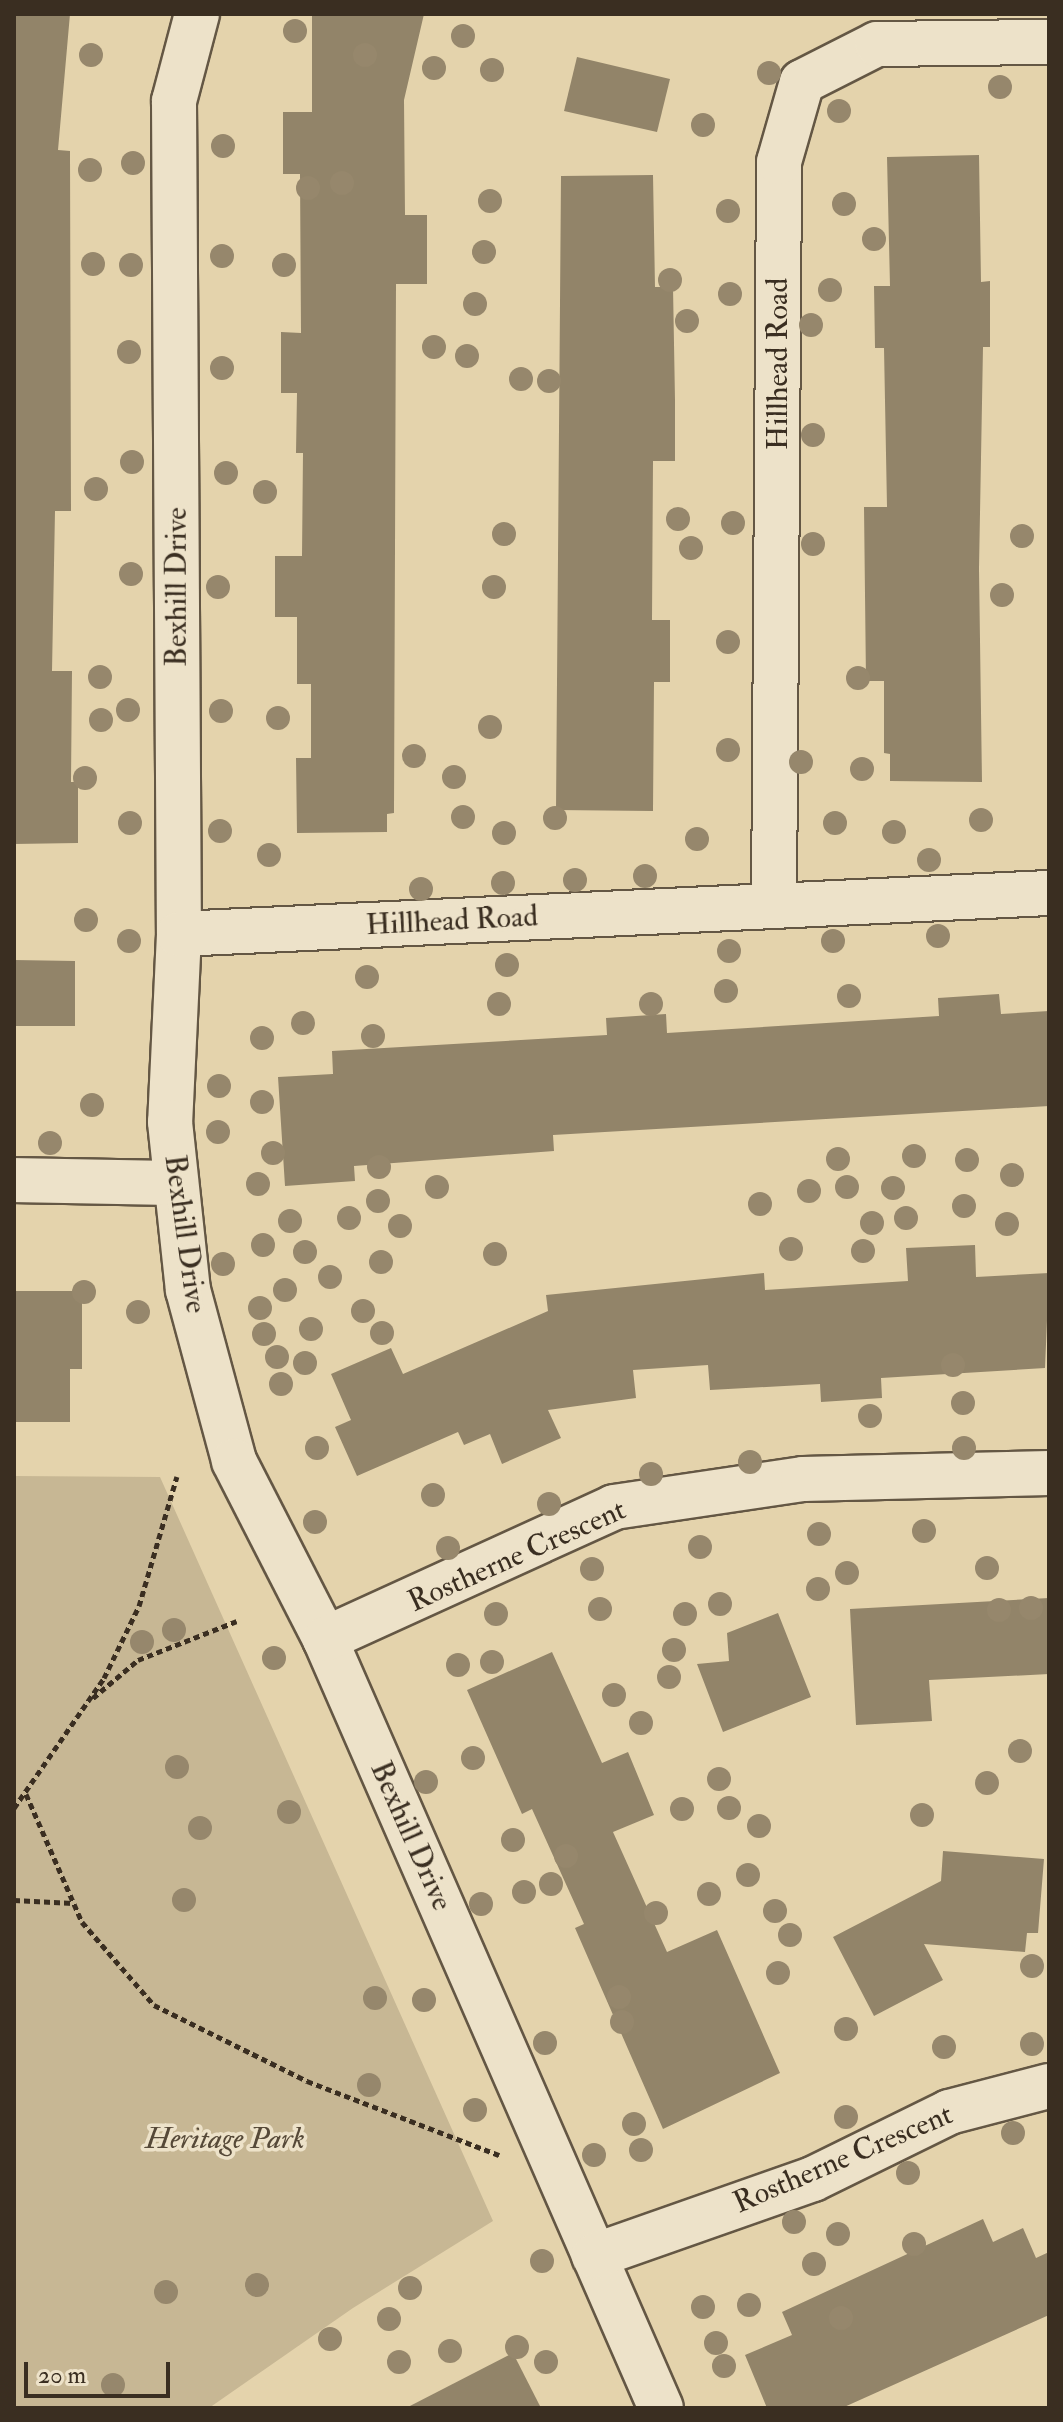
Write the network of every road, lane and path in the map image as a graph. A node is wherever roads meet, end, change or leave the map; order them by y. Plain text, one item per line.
1 (197, 14) edge
2 (1049, 42) edge
3 (1049, 893) edge
4 (774, 906) junction
5 (179, 934) junction
6 (14, 1180) edge
7 (176, 1183) junction
8 (1049, 1473) edge
9 (177, 1476) dead end
10 (237, 1621) dead end
11 (325, 1639) junction
12 (86, 1704) junction
13 (26, 1794) junction
14 (14, 1808) edge
15 (14, 1900) edge
16 (73, 1903) junction
17 (1049, 2086) edge
18 (560, 2178) junction
19 (594, 2256) junction
20 (661, 2408) edge

1 - 5 street, Bexhill Drive
2 - 4 street, Hillhead Road
3 - 4 street, Hillhead Road
4 - 5 street, Hillhead Road
5 - 7 street, Bexhill Drive
6 - 7 street
7 - 11 street, Bexhill Drive
8 - 11 street, Rostherne Crescent
9 - 12 path
10 - 12 path
11 - 18 street, Bexhill Drive
12 - 13 path
13 - 14 path
13 - 16 path
15 - 16 path
16 - 18 path
17 - 19 street, Rostherne Crescent
18 - 19 street, Bexhill Drive
19 - 20 street, Bexhill Drive

